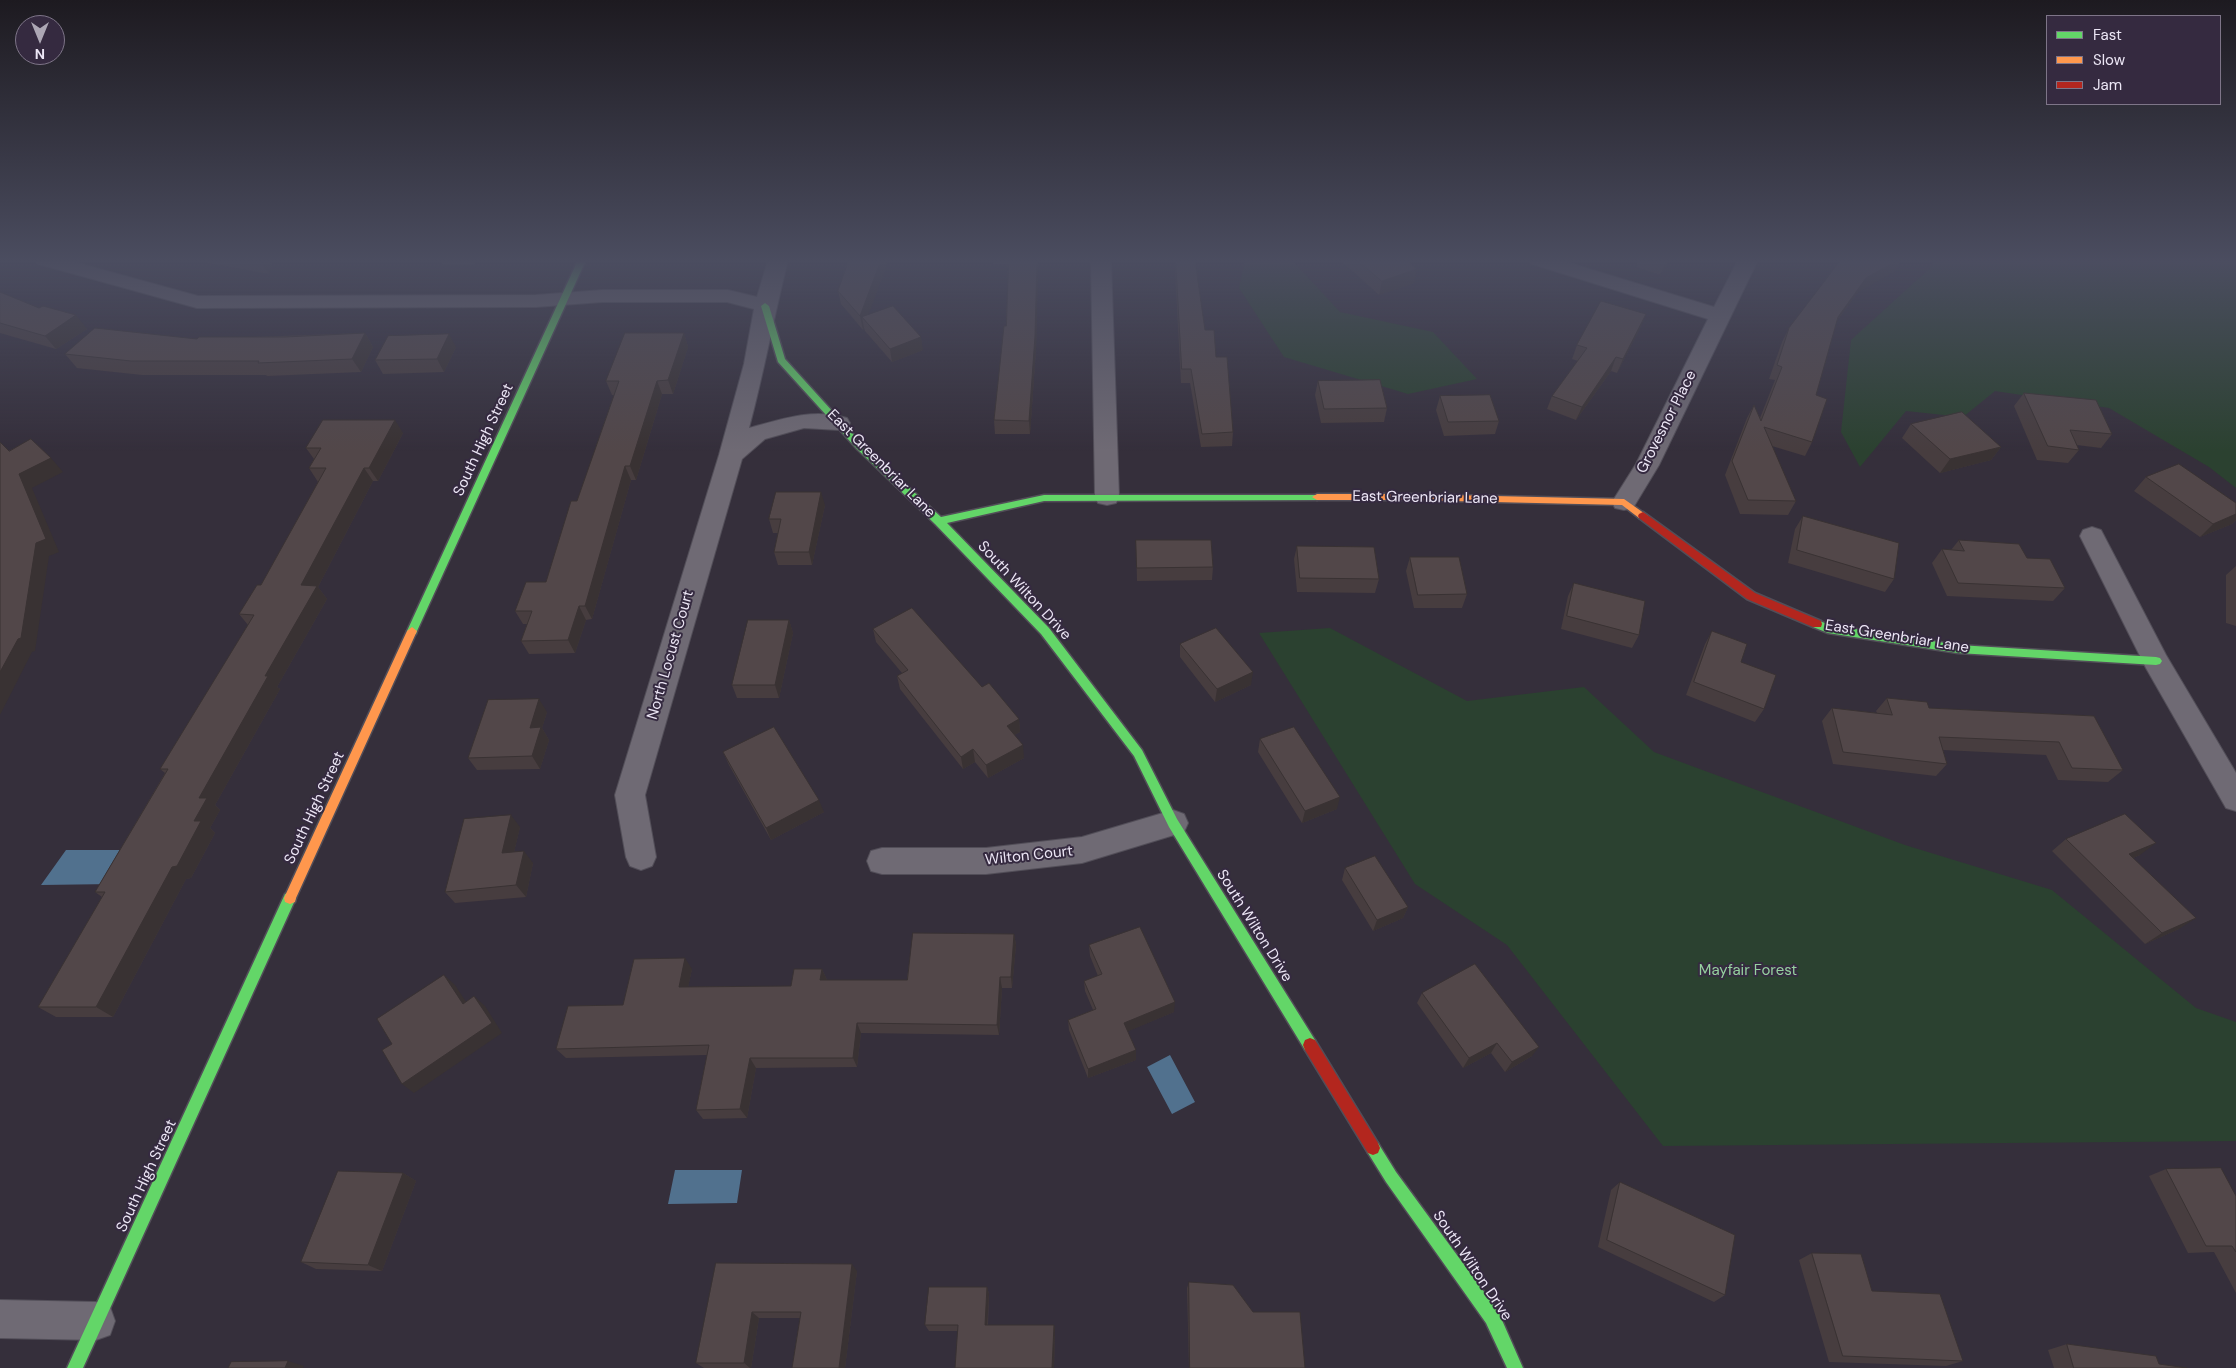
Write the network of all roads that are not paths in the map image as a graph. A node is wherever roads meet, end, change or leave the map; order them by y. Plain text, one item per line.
1 (554, 324) edge
2 (762, 324) edge
3 (770, 324) edge
4 (1103, 324) edge
5 (1716, 324) edge
6 (839, 423) junction
7 (731, 455) junction
8 (1107, 497) junction
9 (1624, 502) junction
10 (939, 521) junction
11 (2092, 536) dead end
12 (2156, 661) junction
13 (2236, 799) edge
14 (1173, 823) junction
15 (641, 857) dead end
16 (882, 861) dead end
17 (0, 1319) edge
18 (96, 1321) junction
19 (75, 1368) edge
20 (1516, 1368) edge

1 - 18 street, South High Street
2 - 7 street, North Locust Court
3 - 6 street, East Greenbriar Lane
4 - 8 street
5 - 9 street, Grovesnor Place
6 - 7 street
6 - 10 street, East Greenbriar Lane
7 - 15 street, North Locust Court
8 - 9 street, East Greenbriar Lane
8 - 10 street, East Greenbriar Lane
9 - 12 street, East Greenbriar Lane
10 - 14 street, South Wilton Drive
11 - 12 street
12 - 13 street
14 - 16 street, Wilton Court
14 - 20 street, South Wilton Drive
17 - 18 street
18 - 19 street, South High Street

